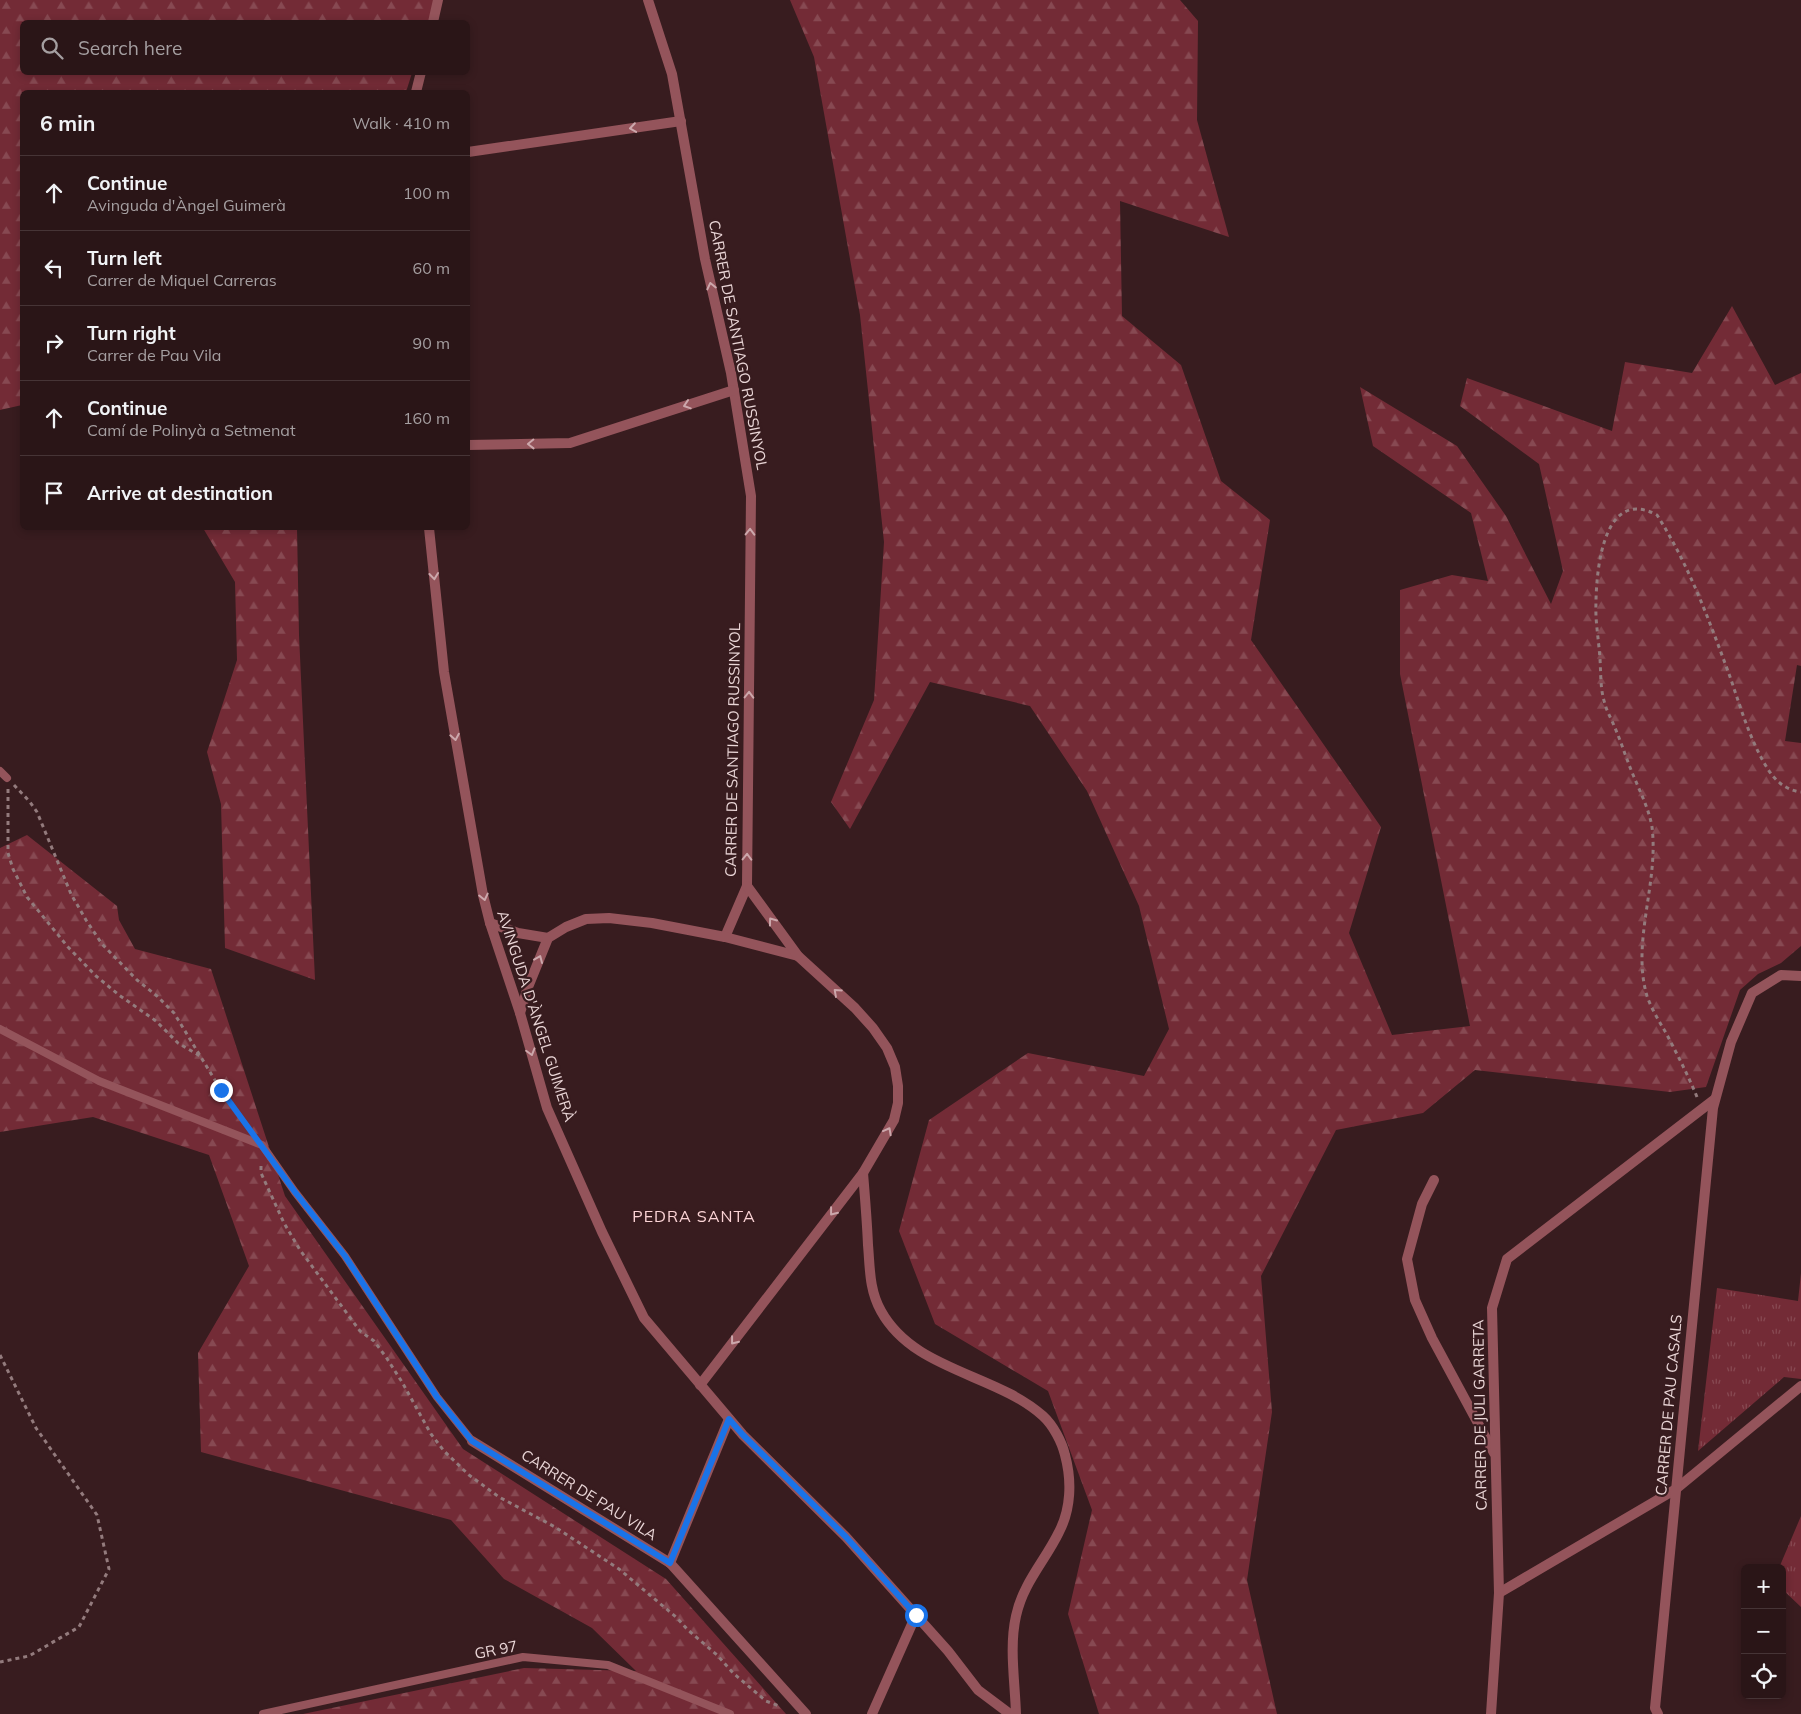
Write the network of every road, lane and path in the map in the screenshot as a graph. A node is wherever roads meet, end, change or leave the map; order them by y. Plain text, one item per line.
1 (438, 0) edge
2 (648, 0) edge
3 (433, 20) edge
4 (420, 75) edge
5 (416, 90) edge
6 (681, 121) junction
7 (470, 152) edge
8 (734, 390) junction
9 (470, 445) edge
10 (429, 530) edge
11 (0, 771) edge
12 (7, 778) junction
13 (1801, 792) edge
14 (747, 886) junction
15 (490, 923) junction
16 (726, 937) junction
17 (548, 938) junction
18 (798, 956) junction
19 (1801, 976) edge
20 (520, 1013) junction
21 (0, 1029) edge
22 (200, 1056) junction
23 (1715, 1099) junction
24 (1702, 1110) junction
25 (262, 1145) junction
26 (863, 1173) junction
27 (1434, 1180) dead end
28 (0, 1355) edge
29 (700, 1385) junction
30 (1801, 1386) edge
31 (729, 1419) junction
32 (472, 1441) joint
33 (1496, 1457) junction
34 (1676, 1489) junction
35 (670, 1563) junction
36 (1499, 1593) junction
37 (916, 1615) junction
38 (0, 1662) edge
39 (262, 1714) edge
40 (730, 1714) edge
41 (806, 1714) edge
42 (872, 1714) edge
43 (1010, 1714) edge
44 (1016, 1714) edge
45 (1491, 1714) edge
46 (1658, 1714) edge

1 - 3 street
2 - 6 street, CARRER DE SANTIAGO RUSSINYOL
4 - 5 street
6 -> 7 street
8 -> 6 street, CARRER DE SANTIAGO RUSSINYOL
8 -> 9 street
14 -> 8 street, CARRER DE SANTIAGO RUSSINYOL
10 -> 15 street, AVINGUDA D'ÀNGEL GUIMERÀ
11 - 12 lane
12 - 22 path
12 - 22 path
13 - 24 path
14 - 16 street, CARRER DE SANTIAGO RUSSINYOL
18 -> 14 street
15 - 17 street
15 - 20 street, AVINGUDA D'ÀNGEL GUIMERÀ
16 - 17 street
16 - 18 street
20 -> 17 street
26 -> 18 street
19 - 23 street, CARRER DE PAU CASALS
20 -> 29 street, AVINGUDA D'ÀNGEL GUIMERÀ
21 - 25 lane
22 - 25 path
23 - 24 street, CARRER DE JULI GARRETA
23 - 34 street, CARRER DE PAU CASALS
24 - 33 street, CARRER DE JULI GARRETA
25 - 32 lane
26 -> 29 street
26 - 44 street
27 - 33 street
28 - 38 path
29 - 31 street, AVINGUDA D'ÀNGEL GUIMERÀ
30 - 34 street
31 - 35 street
31 - 37 street, AVINGUDA D'ÀNGEL GUIMERÀ
32 - 35 street, CARRER DE PAU VILA
33 - 36 street, CARRER DE JULI GARRETA
34 - 36 street
34 - 46 street, CARRER DE PAU CASALS
35 - 41 street, CARRER DE PAU VILA
36 - 45 street, CARRER DE JULI GARRETA
37 - 42 street
37 - 43 street, AVINGUDA D'ÀNGEL GUIMERÀ
39 - 40 lane, GR 97

